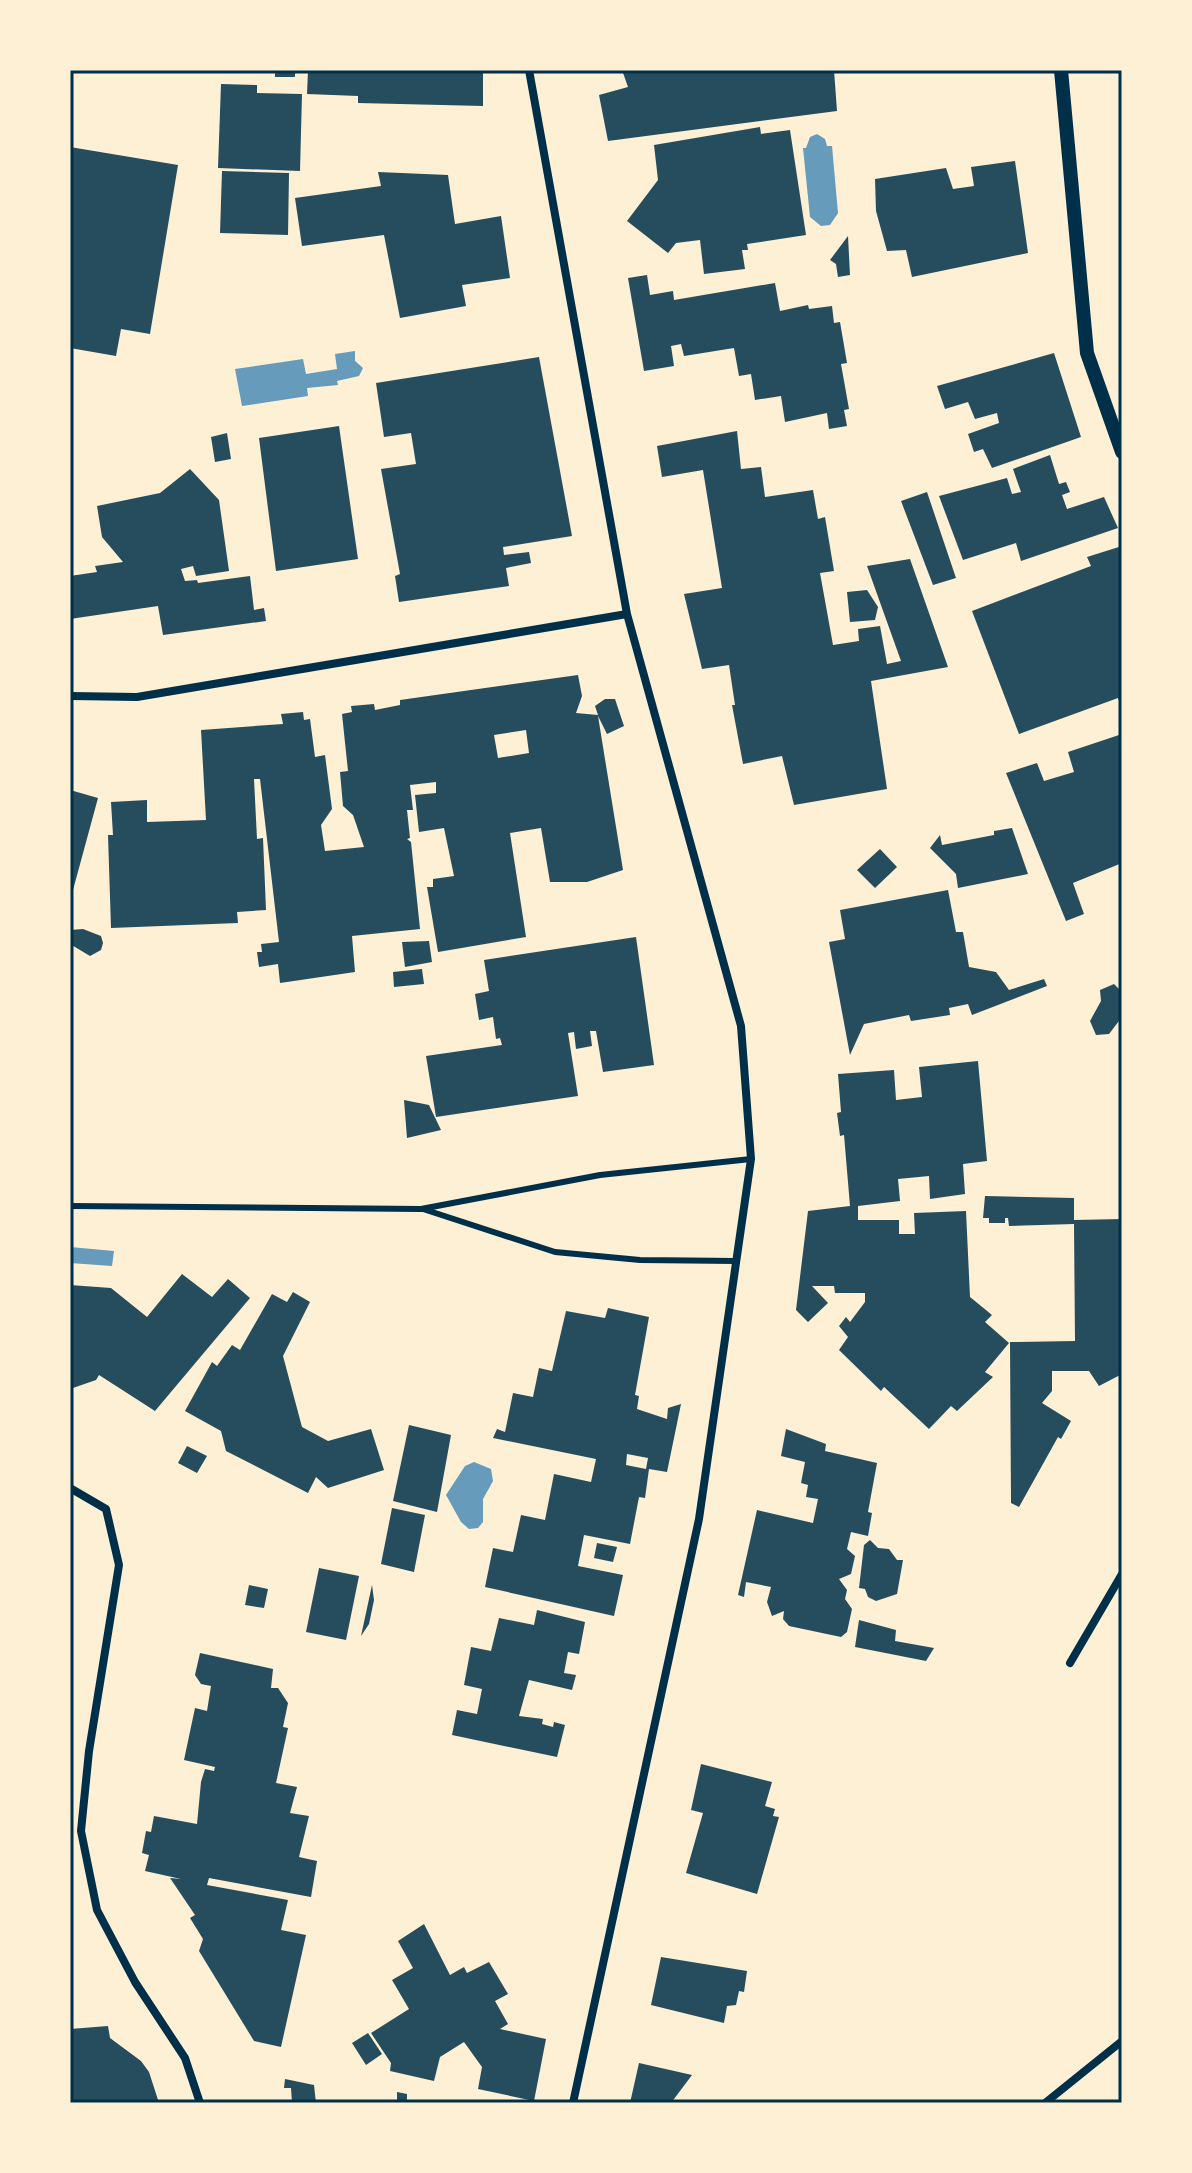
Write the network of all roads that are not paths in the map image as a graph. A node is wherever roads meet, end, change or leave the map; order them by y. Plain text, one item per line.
1 (529, 70) edge
2 (1061, 70) edge
3 (1122, 452) edge
4 (627, 614) junction
5 (70, 696) edge
6 (751, 1159) junction
7 (70, 1206) edge
8 (421, 1209) junction
9 (736, 1261) junction
10 (70, 1488) edge
11 (1122, 1574) edge
12 (1070, 1663) dead end
13 (1122, 2041) edge
14 (200, 2103) edge
15 (573, 2103) edge
16 (1045, 2103) edge

1 - 4 street
2 - 3 street
4 - 5 street
4 - 6 street
6 - 8 lane
6 - 9 street
7 - 8 lane
8 - 9 lane
9 - 15 street
10 - 14 street
11 - 12 street
13 - 16 street

